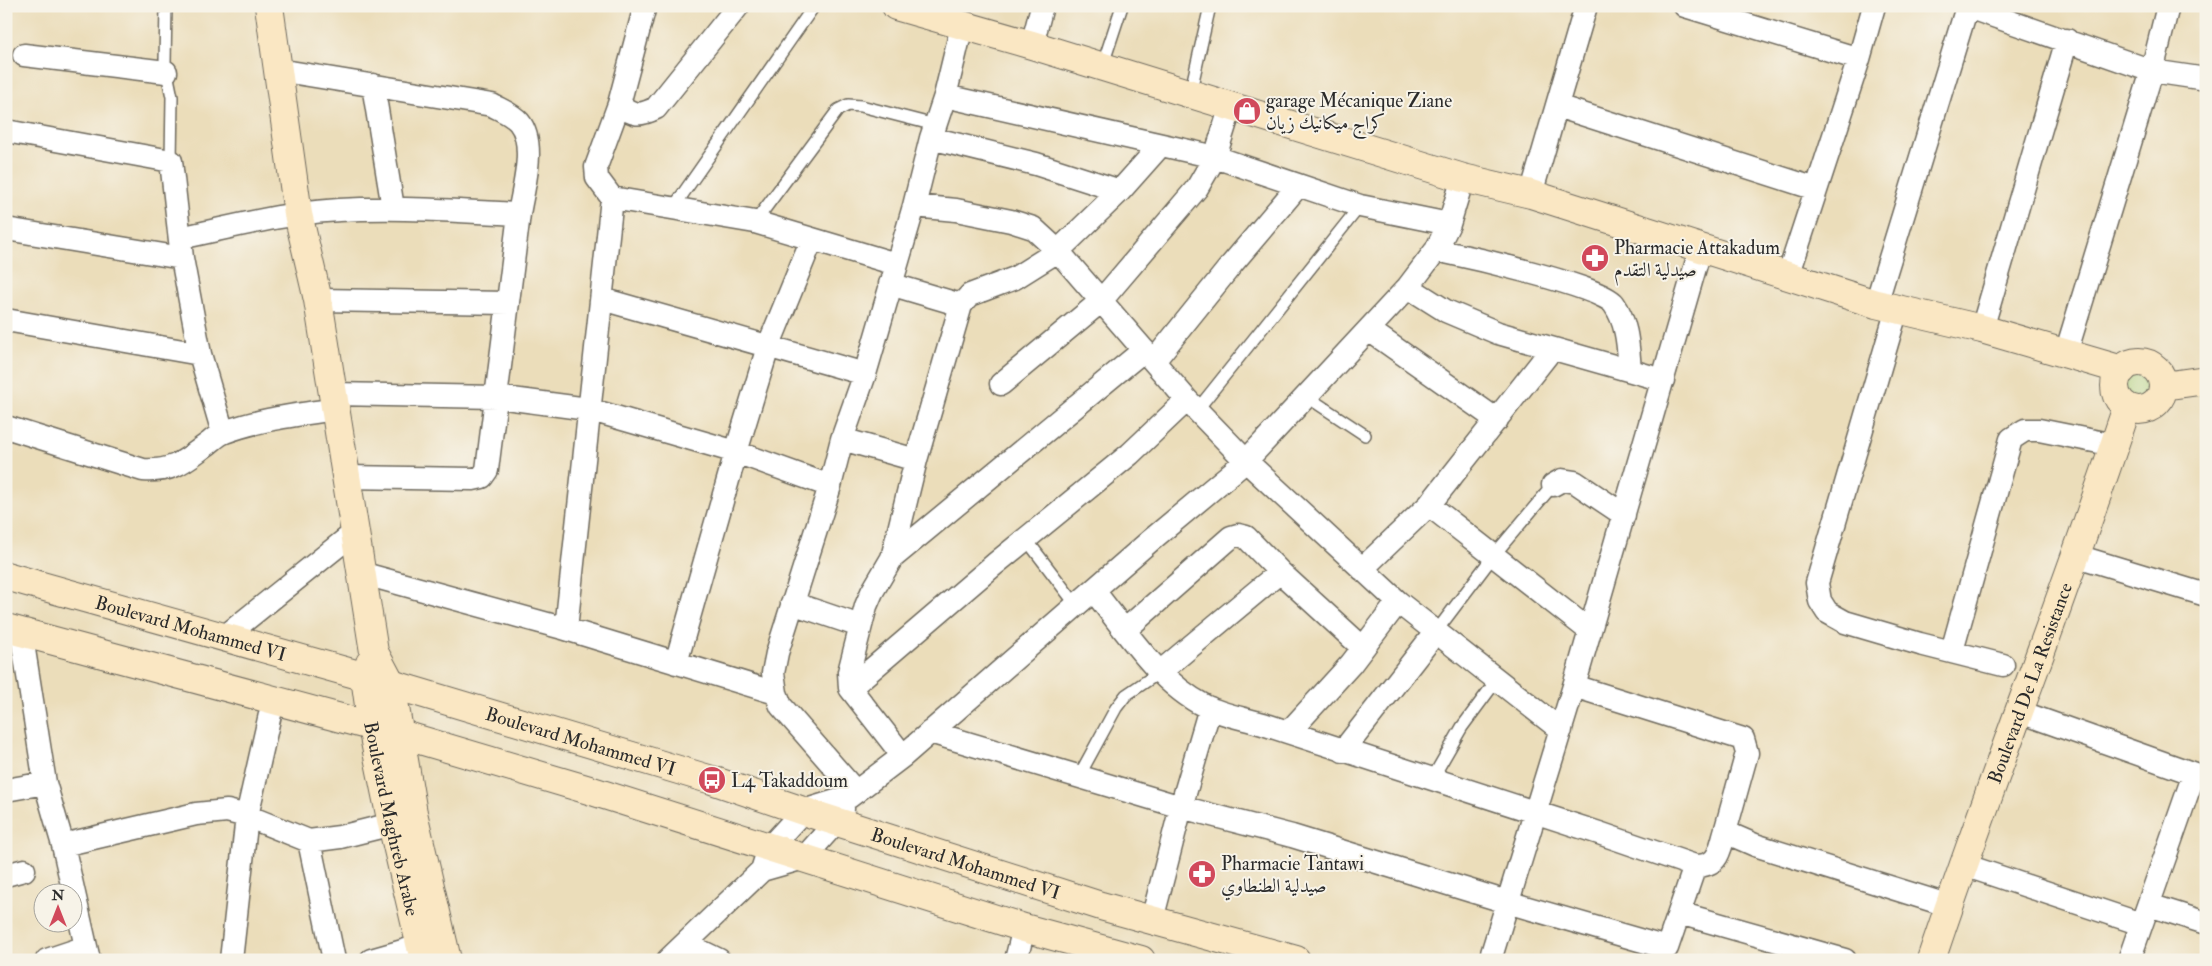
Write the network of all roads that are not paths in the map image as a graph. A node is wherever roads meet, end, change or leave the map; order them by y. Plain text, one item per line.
1 (166, 6) edge
2 (268, 6) edge
3 (645, 6) edge
4 (738, 6) edge
5 (814, 6) edge
6 (896, 6) edge
7 (1042, 6) edge
8 (1122, 6) edge
9 (1210, 6) edge
10 (1586, 6) edge
11 (1686, 6) edge
12 (1874, 6) edge
13 (2168, 6) edge
14 (1966, 7) edge
15 (951, 18) edge
16 (2067, 40) junction
17 (1032, 45) junction
18 (24, 55) dead end
19 (1859, 59) junction
20 (1102, 67) junction
21 (278, 70) junction
22 (2152, 71) junction
23 (166, 72) junction
24 (2206, 79) edge
25 (373, 85) junction
26 (1190, 94) junction
27 (945, 96) junction
28 (619, 104) junction
29 (1231, 106) junction
30 (1557, 106) junction
31 (6, 131) edge
32 (933, 132) junction
33 (1160, 146) junction
34 (1215, 157) junction
35 (171, 161) junction
36 (1463, 178) junction
37 (1298, 186) junction
38 (1816, 189) junction
39 (1120, 191) junction
40 (1531, 194) junction
41 (612, 198) junction
42 (914, 206) junction
43 (1360, 206) junction
44 (393, 208) junction
45 (673, 208) junction
46 (298, 214) junction
47 (519, 214) junction
48 (755, 222) junction
49 (1449, 224) junction
50 (6, 229) edge
51 (812, 239) junction
52 (1701, 247) junction
53 (181, 248) junction
54 (1436, 250) junction
55 (1058, 251) junction
56 (893, 274) junction
57 (1788, 276) junction
58 (1408, 288) junction
59 (602, 299) junction
60 (318, 300) junction
61 (1100, 302) junction
62 (508, 303) junction
63 (961, 305) junction
64 (1886, 307) junction
65 (6, 320) edge
66 (1982, 329) junction
67 (1369, 330) junction
68 (768, 347) junction
69 (1552, 349) junction
70 (2066, 353) junction
71 (200, 354) junction
72 (1149, 356) junction
73 (1630, 370) junction
74 (2122, 370) junction
75 (865, 374) junction
76 (1663, 380) junction
77 (2206, 380) edge
78 (1001, 384) dead end
79 (2163, 386) junction
80 (1306, 396) junction
81 (497, 397) junction
82 (334, 402) junction
83 (1192, 405) junction
84 (2127, 407) junction
85 (588, 409) junction
86 (1497, 420) junction
87 (6, 427) edge
88 (223, 432) junction
89 (1365, 435) dead end
90 (842, 439) junction
91 (2114, 445) junction
92 (736, 452) junction
93 (916, 460) junction
94 (1246, 461) junction
95 (345, 476) junction
96 (1553, 485) joint
97 (830, 486) junction
98 (1429, 505) junction
99 (1624, 515) junction
100 (355, 532) junction
101 (1026, 539) junction
102 (1494, 555) junction
103 (2077, 556) junction
104 (892, 558) junction
105 (1362, 569) junction
106 (1280, 572) junction
107 (361, 573) junction
108 (6, 576) edge
109 (1094, 591) junction
110 (2206, 594) edge
111 (1398, 602) junction
112 (792, 604) junction
113 (1077, 606) junction
114 (860, 626) junction
115 (14, 629) edge
116 (566, 629) junction
117 (1124, 630) junction
118 (1590, 631) junction
119 (1435, 633) junction
120 (223, 638) junction
121 (1363, 648) junction
122 (1952, 651) junction
123 (374, 652) junction
124 (676, 663) junction
125 (2004, 665) dead end
126 (1160, 672) junction
127 (365, 677) junction
128 (1496, 681) junction
129 (391, 684) junction
130 (1574, 686) junction
131 (850, 688) junction
132 (776, 693) junction
133 (273, 701) junction
134 (1210, 708) junction
135 (2020, 712) junction
136 (372, 727) junction
137 (1561, 730) junction
138 (930, 732) junction
139 (1289, 732) junction
140 (400, 734) junction
141 (1343, 751) junction
142 (903, 756) junction
143 (1079, 776) junction
144 (2200, 776) edge
145 (1432, 779) junction
146 (45, 783) junction
147 (6, 790) edge
148 (852, 794) junction
149 (1181, 806) junction
150 (803, 811) junction
151 (1535, 813) junction
152 (247, 816) junction
153 (836, 822) junction
154 (392, 824) junction
155 (1725, 832) junction
156 (309, 841) junction
157 (63, 845) junction
158 (804, 858) junction
159 (766, 859) junction
160 (1694, 866) junction
161 (1964, 866) junction
162 (1507, 902) junction
163 (1950, 906) junction
164 (1679, 913) junction
165 (2145, 914) junction
166 (1152, 920) junction
167 (2206, 923) edge
168 (1024, 928) junction
169 (686, 944) junction
170 (87, 953) edge
171 (422, 953) edge
172 (1665, 954) edge
173 (46, 960) edge
174 (231, 960) edge
175 (334, 960) edge
176 (371, 960) edge
177 (447, 960) edge
178 (668, 960) edge
179 (719, 960) edge
180 (1016, 960) edge
181 (1141, 960) edge
182 (1296, 960) edge
183 (1490, 960) edge
184 (1845, 960) edge
185 (1931, 960) edge
186 (2130, 960) edge

1 - 23 lane
2 - 21 street
3 - 28 street
4 - 28 street
5 - 45 lane
6 - 15 street
7 - 17 street
8 - 20 lane
9 - 26 lane
10 - 30 street
11 - 19 street
12 - 19 street
13 - 22 street
14 - 16 street
14 - 64 street
15 - 17 street
15 - 27 street
16 - 22 street
16 - 66 street
17 - 20 street
18 - 23 street
19 - 38 street
20 - 26 street
21 - 25 street
21 - 46 street
22 - 24 street
22 - 70 street
23 - 35 lane
25 - 44 street
25 - 47 street
26 - 29 street
27 - 32 street
27 - 33 street
28 - 41 street
29 - 34 street
29 - 36 street
30 - 38 street
30 - 40 street
31 - 35 street
32 - 39 street
32 - 42 street
32 - 48 lane
33 - 34 street
33 - 39 street
34 - 37 street
34 - 61 street
35 - 53 street
36 - 40 street
36 - 49 street
37 - 43 street
37 - 72 street
38 - 57 street
39 - 55 street
40 - 52 street
41 - 45 street
41 - 59 street
42 - 55 street
42 - 56 street
43 - 49 street
43 - 83 lane
44 - 46 street
44 - 47 street
45 - 48 street
46 - 53 street
46 - 60 street
47 - 62 street
48 - 51 street
49 - 54 street
50 - 53 street
51 - 56 street
51 - 68 street
52 - 57 street
52 - 76 street
53 - 71 street
54 - 58 street
54 - 73 street
55 - 61 street
55 - 63 street
56 - 63 street
56 - 75 street
57 - 64 street
58 - 67 street
58 - 69 street
59 - 68 street
59 - 85 street
60 - 62 street
60 - 82 street
61 - 72 street
61 - 78 street
62 - 81 street
63 - 93 street
64 - 66 street
64 - 122 street
65 - 71 street
66 - 70 street
67 - 80 street
67 - 86 street
68 - 75 street
68 - 92 street
69 - 73 street
69 - 86 street
70 - 74 street
71 - 88 street
72 - 83 street
72 - 104 street
73 - 76 street
74 - 79 street
74 - 84 street
75 - 90 street
76 - 99 street
77 - 79 street
79 - 84 street
80 - 89 lane
80 - 94 street
81 - 82 street
81 - 85 street
81 - 95 street
82 - 88 street
82 - 95 street
83 - 94 street
83 - 101 street
84 - 91 street, Boulevard De La Resistance
85 - 92 street
85 - 116 street
86 - 98 street
87 - 88 street
90 - 93 street
90 - 97 street
91 - 103 street, Boulevard De La Resistance
91 - 122 street
92 - 97 street
92 - 124 street
93 - 104 street
94 - 105 street
94 - 109 street
95 - 100 street
96 - 99 street
96 - 102 lane
97 - 112 street
98 - 102 street
98 - 105 street
99 - 118 street
100 - 107 street
100 - 120 street
101 - 113 lane
101 - 131 street
102 - 118 street
102 - 119 lane
103 - 110 street
103 - 135 street, Boulevard De La Resistance
104 - 114 street
105 - 111 street
106 - 117 street
106 - 121 street
106 - 126 street
107 - 116 street
107 - 123 street
108 - 120 street, Boulevard Mohammed VI
109 - 113 street
109 - 117 street
111 - 119 street
111 - 121 street
112 - 114 street
112 - 132 street
113 - 138 street
114 - 131 street
115 - 133 street
115 - 146 street
116 - 124 street
117 - 126 street
118 - 130 street
119 - 128 street
119 - 141 street
120 - 127 street, Boulevard Mohammed VI
121 - 139 street
122 - 125 street
123 - 127 street
123 - 129 street, Boulevard Maghreb Arabe
124 - 132 street
126 - 134 street
126 - 143 lane
127 - 129 street, Boulevard Mohammed VI
127 - 136 street, Boulevard Maghreb Arabe
128 - 137 street
128 - 145 lane
129 - 140 street, Boulevard Maghreb Arabe
129 - 150 street, Boulevard Mohammed VI
130 - 137 street
130 - 155 street
131 - 142 street
132 - 148 street
133 - 136 street
133 - 152 street
134 - 139 street
134 - 149 street
135 - 144 street
135 - 161 street, Boulevard De La Resistance
136 - 140 street
136 - 154 street, Boulevard Maghreb Arabe
137 - 151 street
138 - 142 street
138 - 143 street
139 - 141 street
140 - 159 street
140 - 177 street, Boulevard Maghreb Arabe
141 - 145 street
142 - 148 street
143 - 149 street
144 - 165 street
145 - 151 street
146 - 147 street
146 - 157 street
148 - 150 street
148 - 153 street
149 - 162 street
149 - 166 street
150 - 153 street, Boulevard Mohammed VI
150 - 159 street
151 - 160 street
151 - 162 street
152 - 156 street
152 - 157 street
152 - 174 street
153 - 158 street
153 - 166 street, Boulevard Mohammed VI
154 - 156 street
154 - 171 street, Boulevard Maghreb Arabe
155 - 160 street
155 - 163 street
156 - 175 street
157 - 170 street
158 - 159 street
158 - 168 street
159 - 169 street
160 - 164 street
161 - 163 street, Boulevard De La Resistance
161 - 165 street
162 - 172 street
162 - 183 street
163 - 185 street, Boulevard De La Resistance
164 - 172 street
164 - 184 street
165 - 167 street
165 - 186 street
166 - 182 street, Boulevard Mohammed VI
168 - 180 street
168 - 181 street
169 - 178 street
169 - 179 street
170 - 173 street
171 - 176 street

